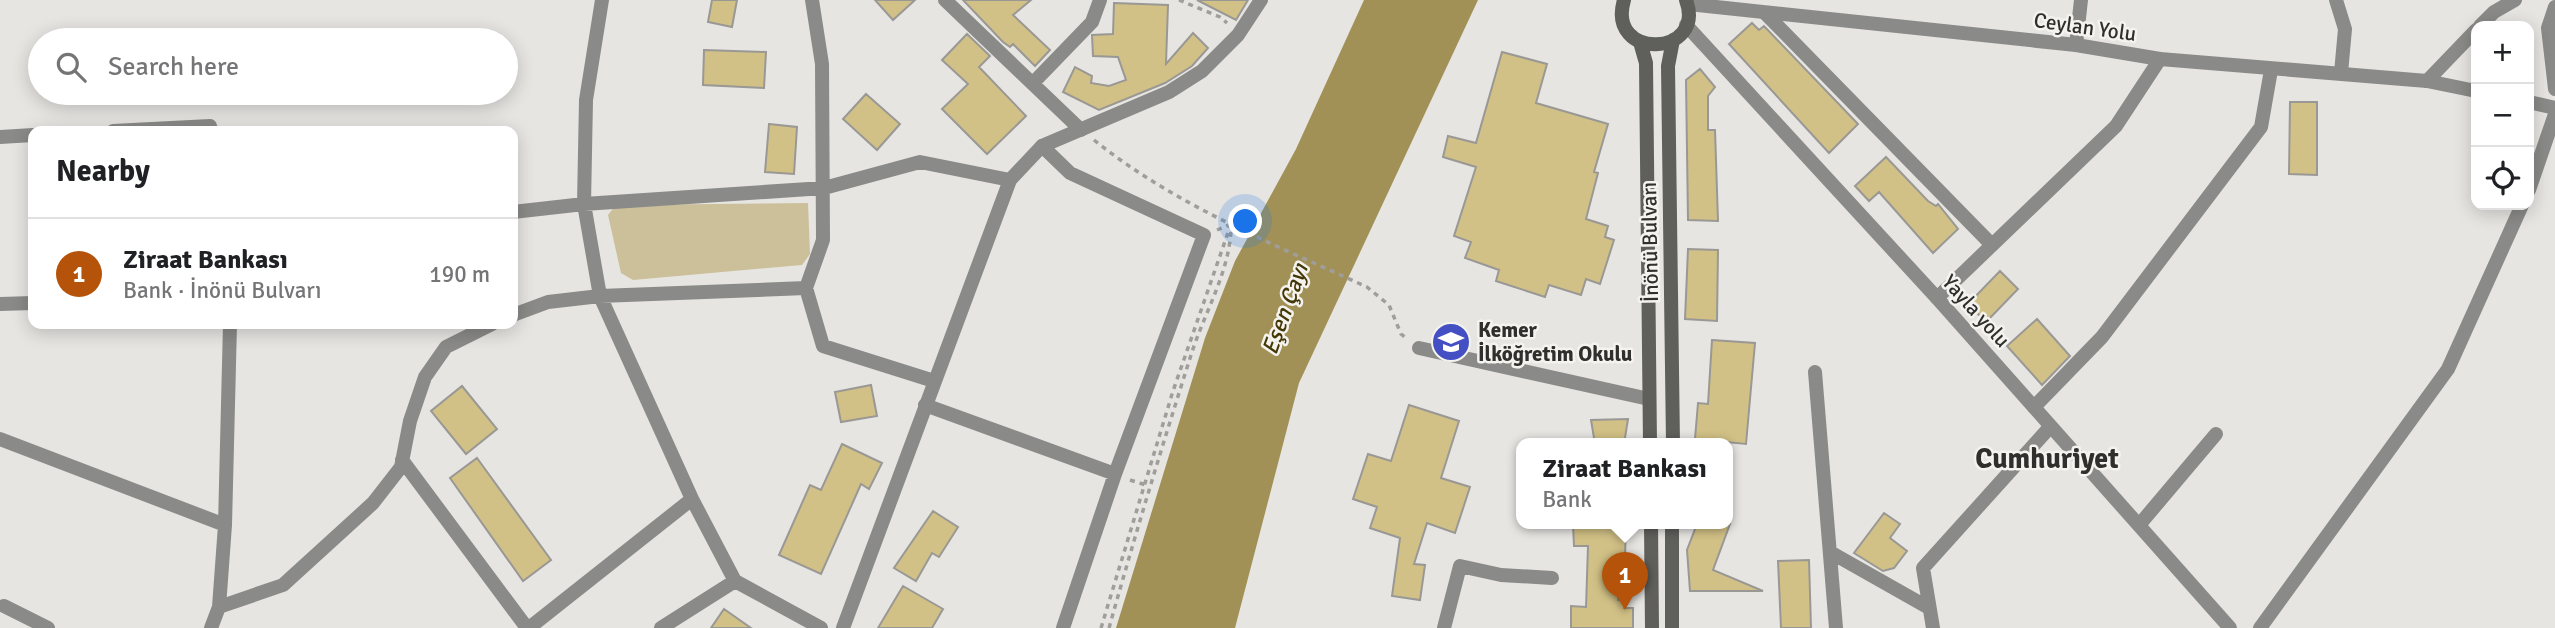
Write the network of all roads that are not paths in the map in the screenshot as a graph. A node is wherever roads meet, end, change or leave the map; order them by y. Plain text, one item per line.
1 (602, 0) edge
2 (812, 0) edge
3 (945, 0) edge
4 (1100, 0) edge
5 (1261, 0) edge
6 (1624, 0) edge
7 (2081, 0) edge
8 (2336, 0) edge
9 (2515, 0) edge
10 (1687, 2) edge
11 (2555, 8) edge
12 (1765, 13) junction
13 (2485, 21) edge
14 (1686, 25) junction
15 (2471, 35) edge
16 (1674, 40) junction
17 (1640, 42) junction
18 (2077, 46) junction
19 (2160, 59) junction
20 (2271, 70) junction
21 (2341, 73) junction
22 (2427, 81) junction
23 (1033, 83) junction
24 (2555, 89) edge
25 (2471, 90) edge
26 (2534, 103) edge
27 (2555, 108) edge
28 (2555, 114) edge
29 (1081, 130) junction
30 (28, 135) edge
31 (0, 137) edge
32 (1042, 146) junction
33 (2534, 175) edge
34 (1010, 180) junction
35 (824, 188) junction
36 (584, 204) junction
37 (2520, 210) edge
38 (518, 211) edge
39 (1992, 245) junction
40 (806, 288) junction
41 (600, 296) junction
42 (1937, 298) junction
43 (28, 303) edge
44 (0, 304) edge
45 (518, 313) edge
46 (230, 329) edge
47 (482, 329) edge
48 (1419, 348) road end
49 (1815, 372) dead end
50 (934, 381) junction
51 (1650, 399) junction
52 (1673, 399) junction
53 (925, 405) junction
54 (2034, 407) junction
55 (2050, 427) junction
56 (2216, 434) dead end
57 (1650, 438) edge
58 (1673, 438) edge
59 (0, 439) edge
60 (402, 460) junction
61 (1115, 474) junction
62 (692, 499) junction
63 (2140, 524) junction
64 (225, 525) junction
65 (1651, 529) edge
66 (1672, 529) edge
67 (1830, 552) junction
68 (1552, 578) dead end
69 (735, 581) junction
70 (4, 606) dead end
71 (219, 607) junction
72 (1929, 608) junction
73 (48, 628) edge
74 (211, 628) edge
75 (528, 628) edge
76 (661, 628) edge
77 (821, 628) edge
78 (843, 628) edge
79 (1063, 628) edge
80 (1444, 628) edge
81 (1652, 628) edge
82 (1672, 628) edge
83 (1836, 628) edge
84 (1933, 628) edge
85 (2230, 628) edge
86 (2260, 628) edge

1 - 36 street
2 - 35 street
3 - 23 street
4 - 23 street
5 - 29 street
6 - 17 main road
7 - 18 street
8 - 21 street
9 - 13 street
10 - 12 street, Ceylan Yolu
10 - 14 main road
11 - 24 street
12 - 18 street, Ceylan Yolu
12 - 39 street
14 - 16 main road
14 - 42 street, Yayla yolu
15 - 22 street
16 - 17 main road
16 - 52 main road, İnönü Bulvarı
17 - 51 main road, İnönü Bulvarı
18 - 19 street, Ceylan Yolu
19 - 20 street, Ceylan Yolu
19 - 39 street
20 - 21 street, Ceylan Yolu
20 - 54 street
21 - 22 street, Ceylan Yolu
22 - 25 street, Ceylan Yolu
23 - 29 street
26 - 27 street
28 - 33 street
29 - 32 street
30 - 31 street
32 - 34 street
32 - 61 street
34 - 35 street
34 - 50 street
35 - 36 street
35 - 40 street
36 - 38 street
36 - 41 street
37 - 86 street
39 - 42 street
40 - 41 street
40 - 50 street
41 - 45 street
41 - 62 street
42 - 54 street, Yayla yolu
43 - 44 street
46 - 64 street
47 - 60 street
48 - 51 street
49 - 67 street
50 - 53 street
51 - 52 main road
51 - 57 main road, İnönü Bulvarı
52 - 58 main road, İnönü Bulvarı
53 - 61 street
53 - 78 street
54 - 55 street, Yayla yolu
55 - 63 street, Yayla yolu
55 - 72 street
56 - 63 street
59 - 64 street
60 - 71 street
60 - 75 street
61 - 79 street
62 - 69 street
62 - 75 street
63 - 85 street, Yayla yolu
64 - 71 street
65 - 81 main road
66 - 82 main road
67 - 72 street
67 - 83 street
68 - 80 street
69 - 76 street
69 - 77 street
70 - 73 street
71 - 74 street
72 - 84 street

